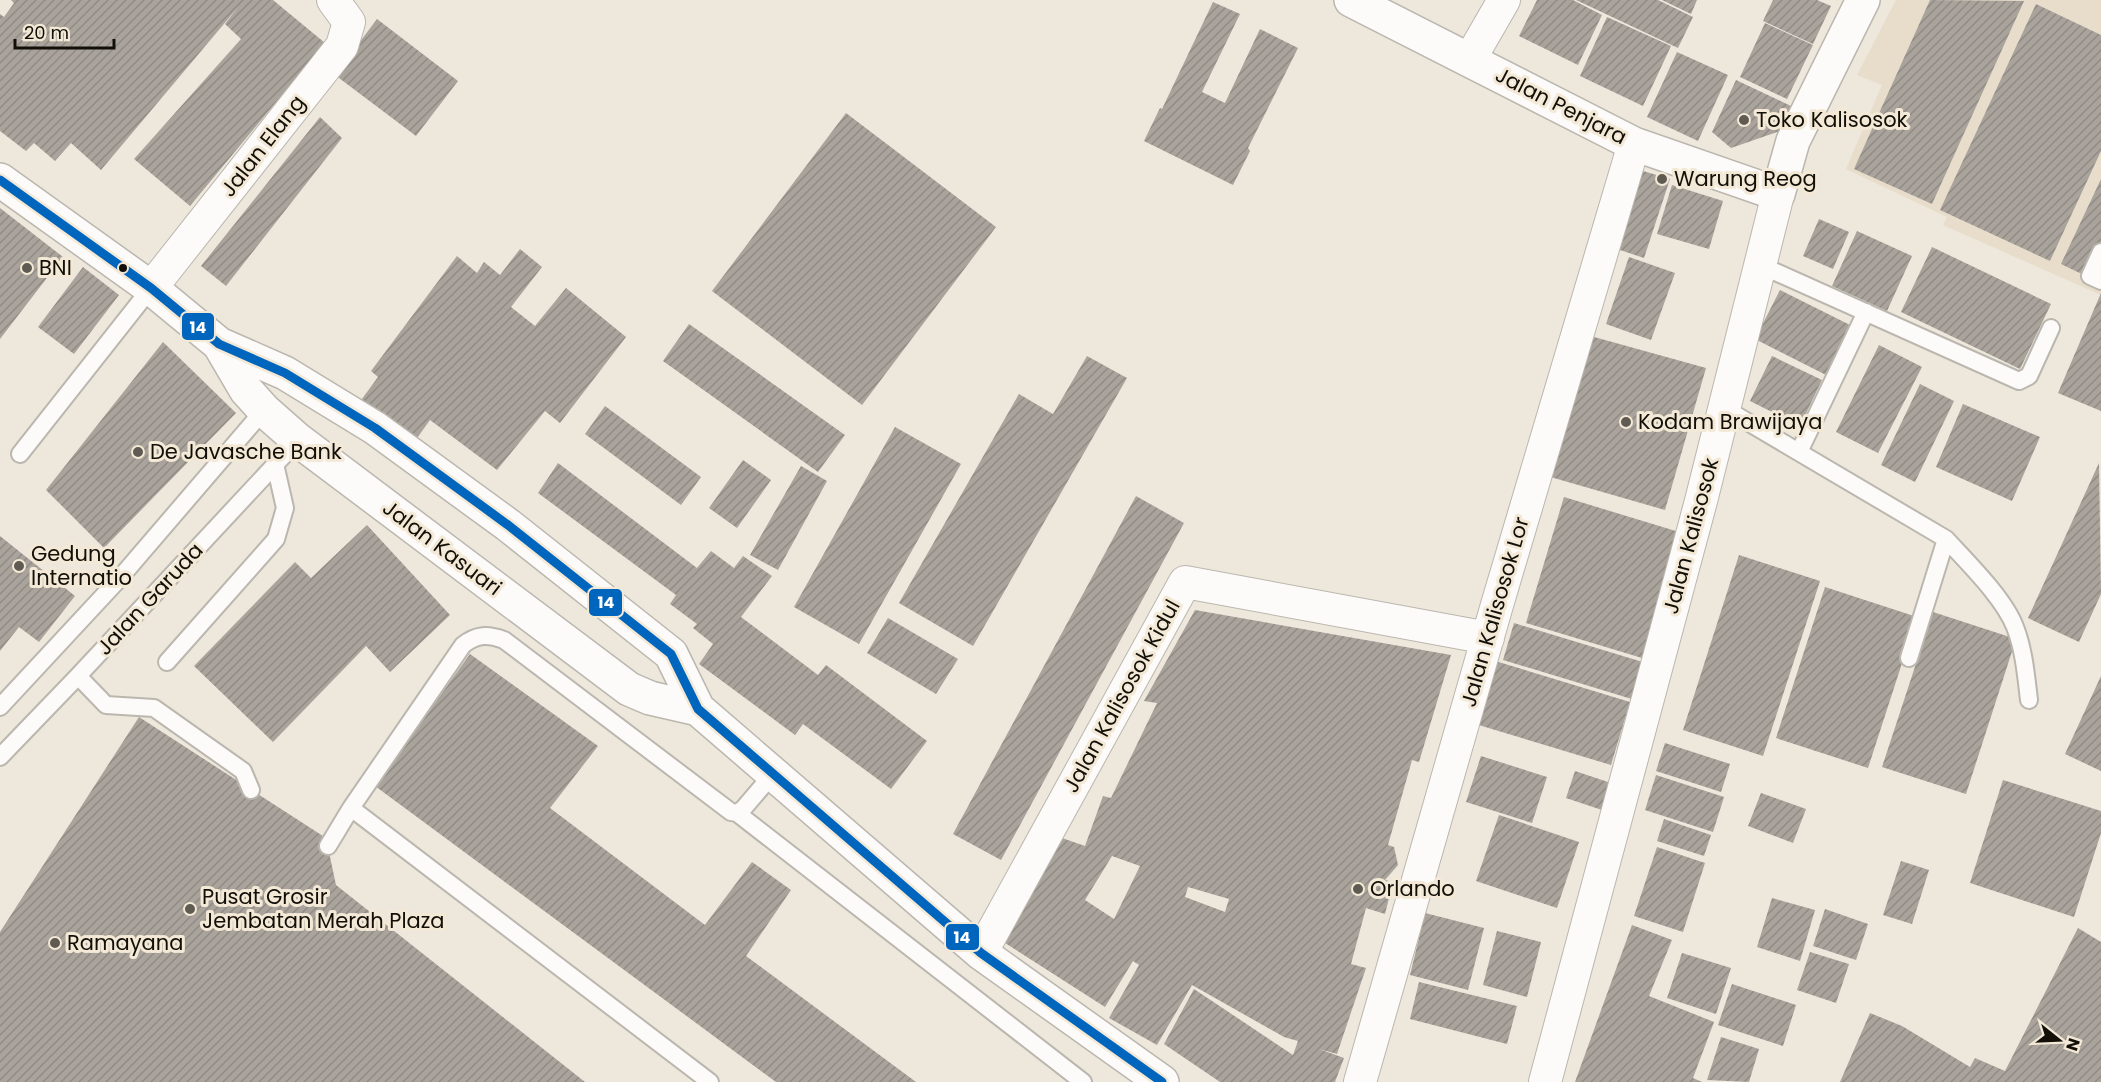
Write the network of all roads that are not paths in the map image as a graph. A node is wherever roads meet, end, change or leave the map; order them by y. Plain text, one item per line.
1 (333, 0) edge
2 (1352, 0) edge
3 (1504, 0) edge
4 (1863, 0) edge
5 (1470, 59) junction
6 (1634, 144) junction
7 (0, 180) edge
8 (1778, 194) junction
9 (2101, 252) edge
10 (1760, 265) junction
11 (2101, 281) edge
12 (151, 288) junction
13 (1866, 312) junction
14 (2052, 328) dead end
15 (219, 344) junction
16 (1724, 408) junction
17 (264, 410) junction
18 (298, 440) junction
19 (1799, 452) junction
20 (20, 454) dead end
21 (275, 464) junction
22 (1946, 539) junction
23 (1488, 638) junction
24 (1909, 658) dead end
25 (167, 662) dead end
26 (78, 676) junction
27 (2029, 700) dead end
28 (0, 707) edge
29 (698, 709) junction
30 (0, 757) edge
31 (772, 775) junction
32 (250, 790) dead end
33 (351, 808) junction
34 (737, 813) junction
35 (328, 846) dead end
36 (981, 953) junction
37 (710, 1082) edge
38 (1083, 1082) edge
39 (1162, 1082) edge
40 (1360, 1082) edge
41 (1545, 1082) edge

1 - 12 street, Jalan Elang
2 - 5 street, Jalan Penjara
3 - 5 street
4 - 8 street, Jalan Kalisosok
5 - 6 street, Jalan Penjara
6 - 8 street, Jalan Penjara
6 - 23 street, Jalan Kalisosok Lor
7 - 12 street, Jalan Kasuari
8 - 10 street, Jalan Kalisosok
9 - 11 lane
10 - 13 lane
10 - 16 street, Jalan Kalisosok
12 - 15 street, Jalan Kasuari
12 - 20 lane
13 - 14 lane
13 - 19 lane
15 - 17 street, Jalan Kasuari
15 - 29 street, Jalan Kasuari
16 - 19 lane
16 - 41 street, Jalan Kalisosok
17 - 18 street, Jalan Kasuari
17 - 28 lane, Jalan Garuda
18 - 21 lane, Jalan Garuda
18 - 29 street, Jalan Kasuari
19 - 22 lane
21 - 25 lane
21 - 26 lane, Jalan Garuda
22 - 24 lane
22 - 27 lane
23 - 36 street, Jalan Kalisosok Kidul
23 - 40 street, Jalan Kalisosok Lor
26 - 30 lane, Jalan Garuda
26 - 32 lane
29 - 31 street, Jalan Kasuari
31 - 34 lane
31 - 36 street, Jalan Kasuari
33 - 34 lane
33 - 35 lane
33 - 37 lane
34 - 38 lane
36 - 39 street, Jalan Kasuari

